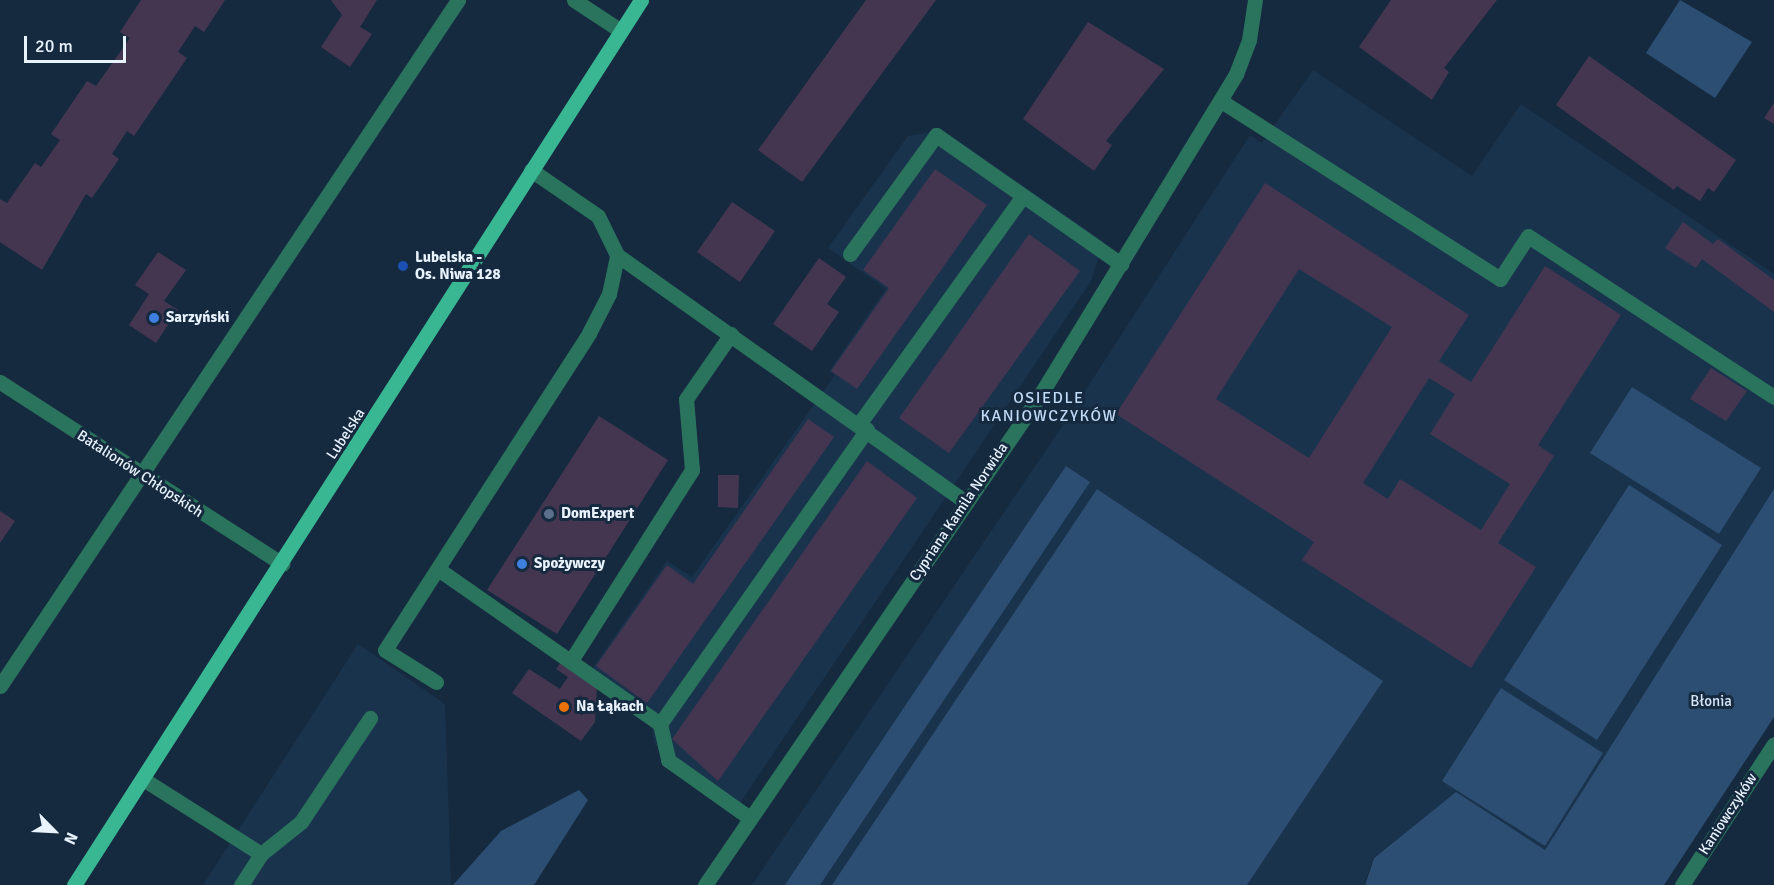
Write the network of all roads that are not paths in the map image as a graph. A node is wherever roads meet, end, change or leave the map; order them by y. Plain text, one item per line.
1 (459, 0) edge
2 (574, 0) edge
3 (641, 0) edge
4 (1255, 0) edge
5 (621, 31) junction
6 (1221, 101) junction
7 (531, 170) junction
8 (1023, 196) junction
9 (850, 254) dead end
10 (616, 255) junction
11 (1121, 264) junction
12 (731, 334) junction
13 (0, 382) edge
14 (1774, 397) edge
15 (863, 427) junction
16 (140, 476) junction
17 (966, 502) junction
18 (282, 564) junction
19 (438, 569) junction
20 (572, 659) junction
21 (436, 682) dead end
22 (0, 686) edge
23 (370, 718) dead end
24 (660, 724) junction
25 (1774, 744) edge
26 (142, 779) junction
27 (750, 818) junction
28 (261, 854) junction
29 (74, 885) edge
30 (241, 885) edge
31 (705, 885) edge
32 (1682, 885) edge

1 - 16 street
2 - 5 street
3 - 5 main road, Lubelska
4 - 6 street, Cypriana Kamila Norwida
5 - 7 main road, Lubelska
6 - 11 street, Cypriana Kamila Norwida
6 - 14 street
7 - 10 street
7 - 18 main road, Lubelska
8 - 9 street
8 - 11 street
8 - 15 street
10 - 12 street
10 - 19 street
11 - 17 street, Cypriana Kamila Norwida
12 - 15 street
12 - 20 street
13 - 16 street, Batalionów Chłopskich
15 - 17 street
15 - 24 street
16 - 18 street, Batalionów Chłopskich
16 - 22 street
17 - 27 street, Cypriana Kamila Norwida
18 - 26 main road, Lubelska
19 - 20 street
19 - 21 street
20 - 24 street
23 - 28 street
24 - 27 street
25 - 32 street, Kaniowczyków
26 - 28 street
26 - 29 main road, Lubelska
27 - 31 street, Cypriana Kamila Norwida
28 - 30 street

